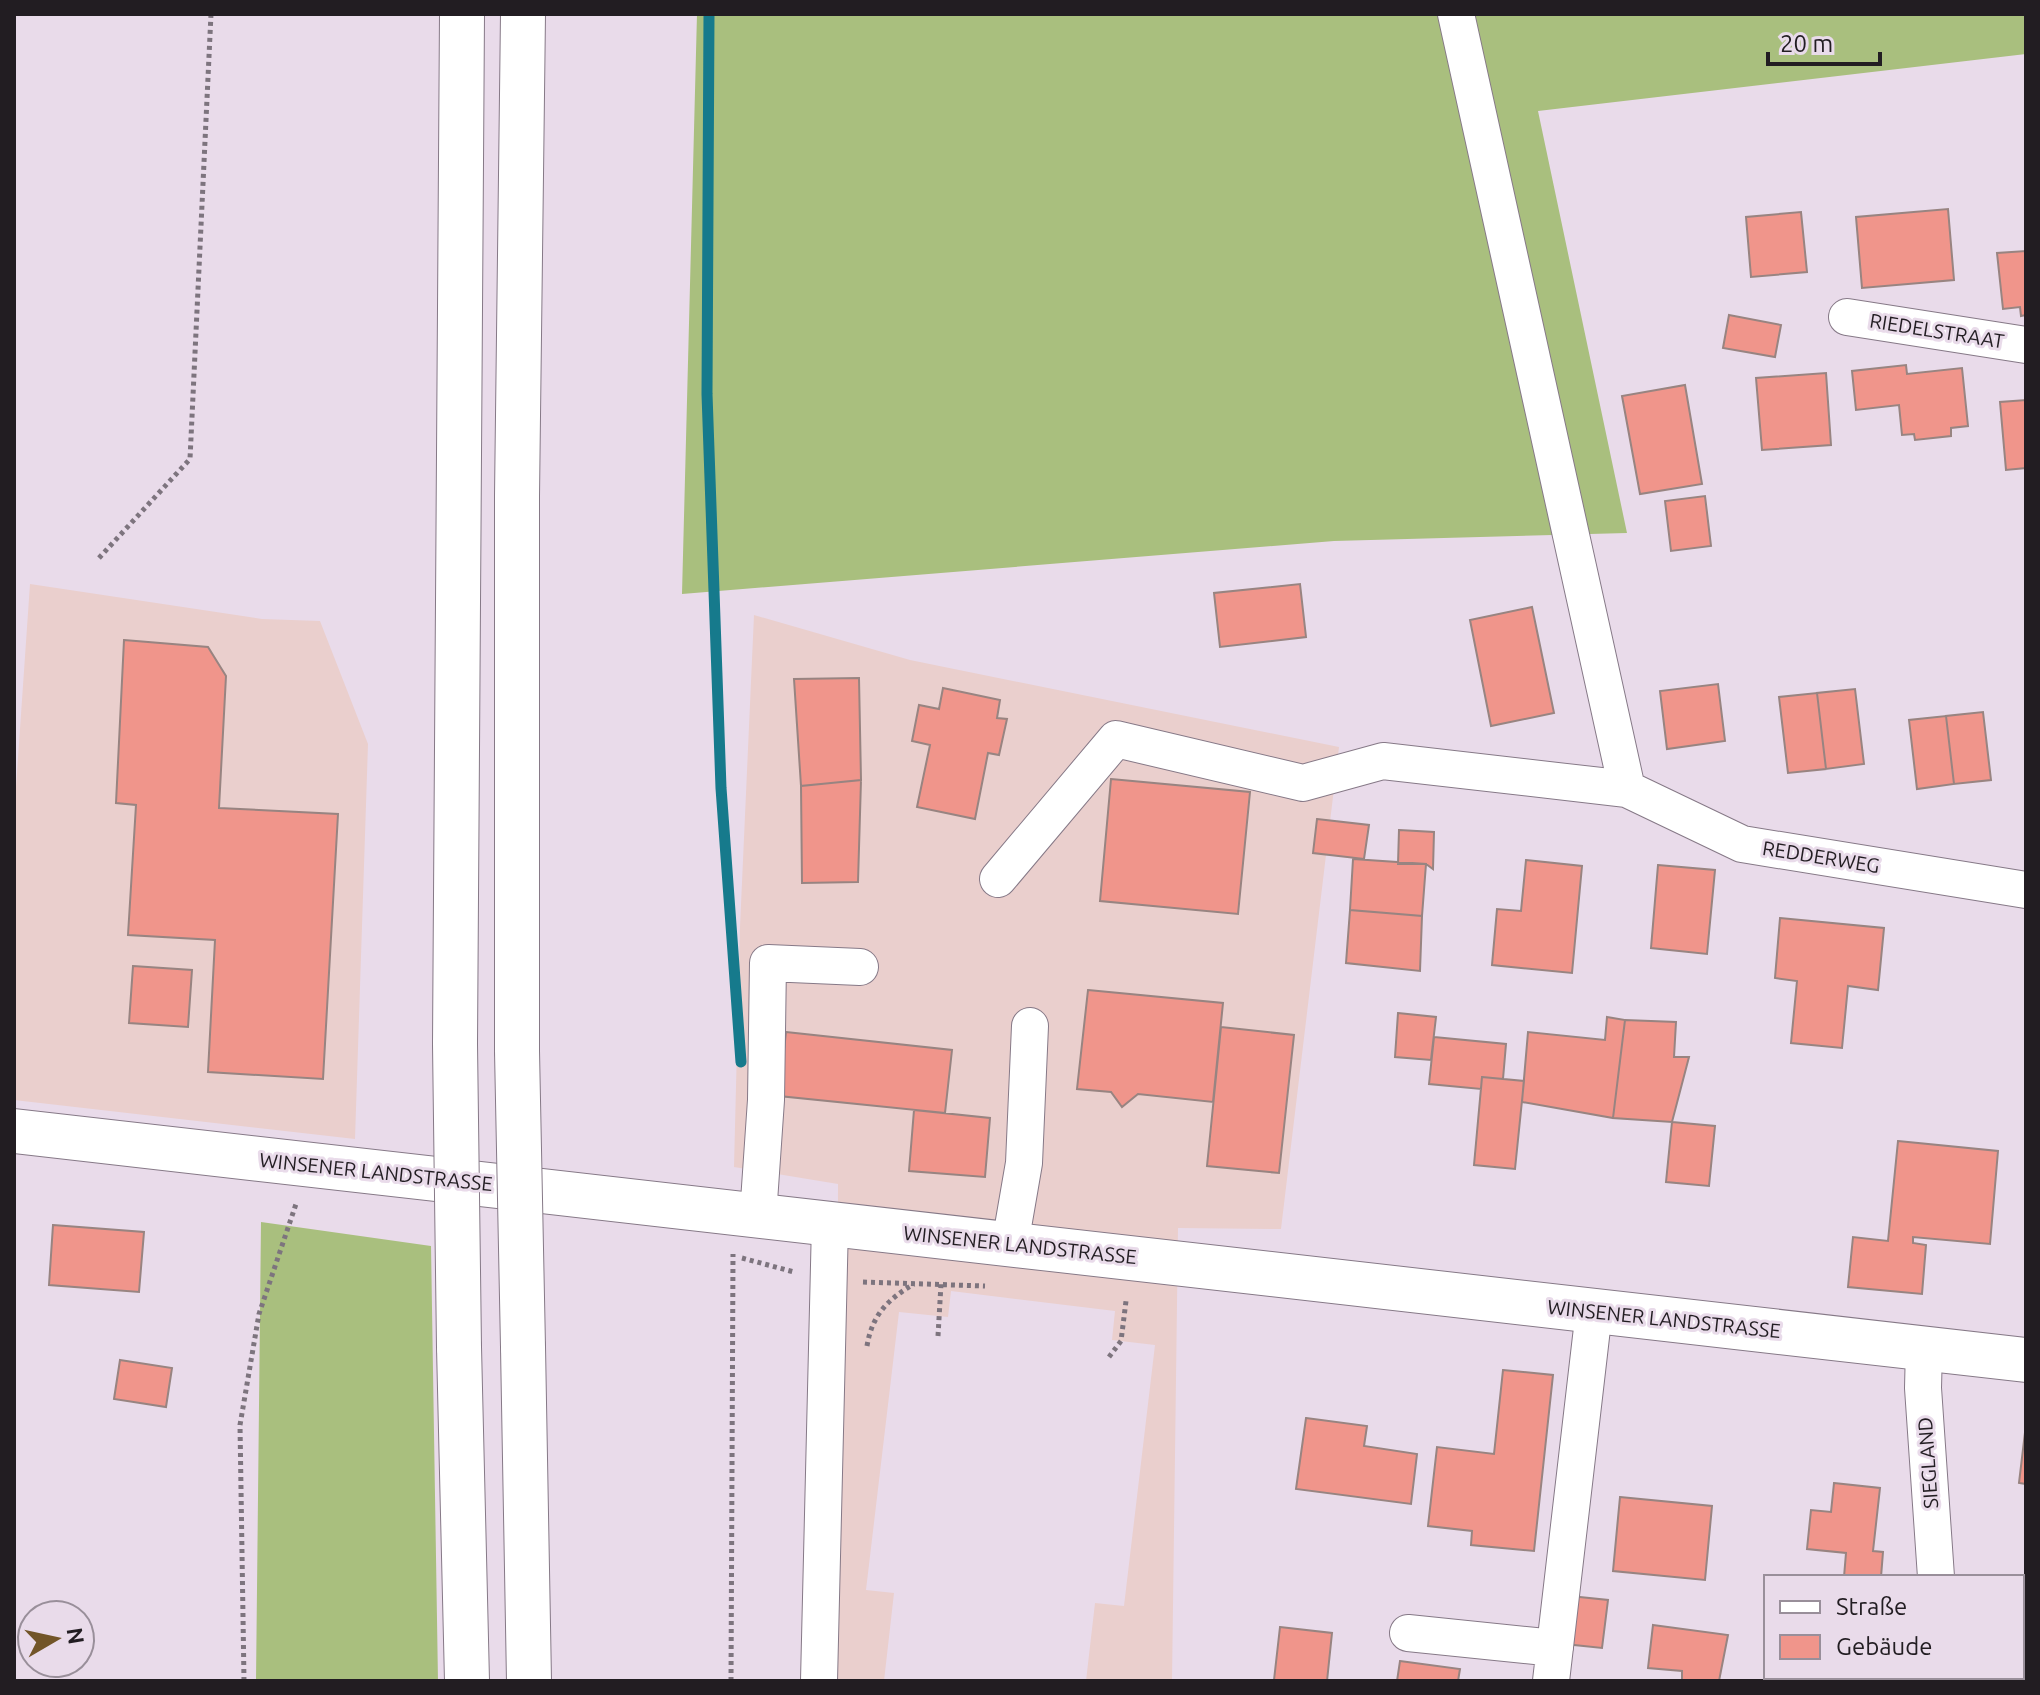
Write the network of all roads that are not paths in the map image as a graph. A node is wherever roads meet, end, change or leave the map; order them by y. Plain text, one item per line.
1 (462, 14) edge
2 (523, 14) edge
3 (1456, 14) edge
4 (1847, 317) dead end
5 (2026, 345) edge
6 (1627, 789) junction
7 (998, 879) dead end
8 (2026, 890) edge
9 (860, 967) dead end
10 (1030, 1026) dead end
11 (14, 1131) edge
12 (745, 1214) junction
13 (830, 1224) junction
14 (1010, 1244) junction
15 (1594, 1311) junction
16 (1924, 1348) junction
17 (2026, 1360) edge
18 (1936, 1575) edge
19 (1408, 1633) dead end
20 (1553, 1664) edge
21 (467, 1681) edge
22 (529, 1681) edge
23 (819, 1681) edge

1 - 21 main road, bridge
2 - 22 main road, bridge
3 - 6 street
4 - 5 street, RIEDELSTRAAT
6 - 7 street, REDDERWEG
6 - 8 street, REDDERWEG
9 - 12 street
10 - 14 street
11 - 12 main road, WINSENER LANDSTRASSE
12 - 13 main road, WINSENER LANDSTRASSE
13 - 14 main road, WINSENER LANDSTRASSE
13 - 23 street
14 - 15 main road, WINSENER LANDSTRASSE
15 - 16 main road, WINSENER LANDSTRASSE
15 - 20 street
16 - 17 main road, WINSENER LANDSTRASSE
16 - 18 street, SIEGLAND
19 - 20 street

